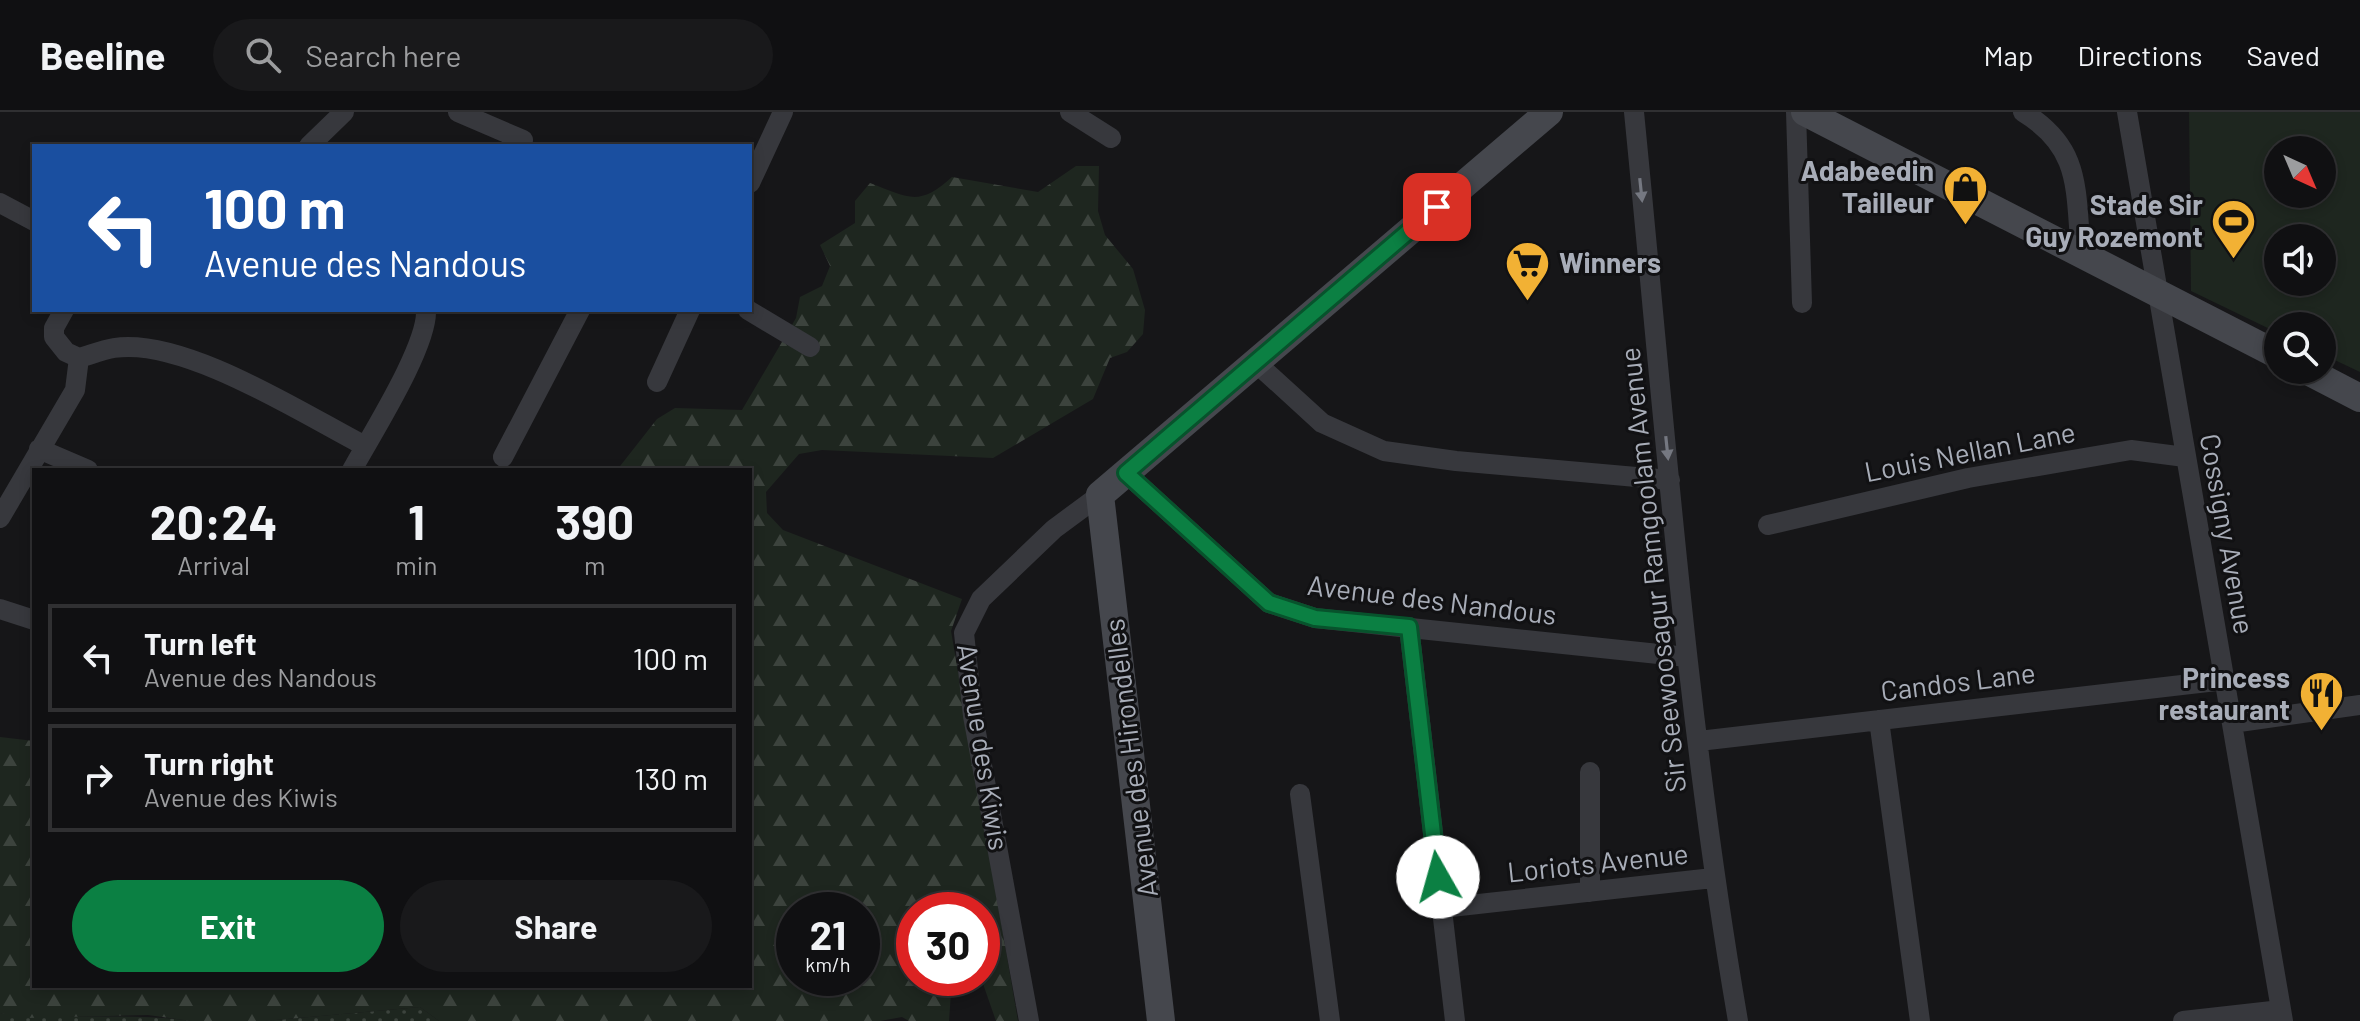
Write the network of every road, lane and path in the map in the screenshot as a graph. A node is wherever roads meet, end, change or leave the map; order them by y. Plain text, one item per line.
1 (344, 112) edge
2 (458, 112) edge
3 (783, 112) edge
4 (1070, 112) edge
5 (1549, 112) edge
6 (1634, 112) edge
7 (1796, 112) edge
8 (1805, 112) edge
9 (2023, 112) edge
10 (2127, 112) edge
11 (1111, 138) dead end
12 (311, 144) edge
13 (521, 144) edge
14 (752, 179) edge
15 (0, 203) edge
16 (32, 220) edge
17 (2081, 252) junction
18 (2157, 293) junction
19 (1802, 303) dead end
20 (63, 312) edge
21 (579, 312) edge
22 (689, 312) edge
23 (751, 312) edge
24 (429, 315) edge
25 (810, 347) dead end
26 (2264, 348) edge
27 (79, 358) junction
28 (1254, 361) junction
29 (657, 382) dead end
30 (2333, 384) edge
31 (2360, 398) edge
32 (365, 446) junction
33 (39, 449) junction
34 (503, 457) dead end
35 (2185, 457) junction
36 (83, 468) edge
37 (353, 468) edge
38 (1126, 473) junction
39 (1670, 480) junction
40 (1100, 495) junction
41 (0, 518) edge
42 (1768, 525) dead end
43 (0, 609) edge
44 (32, 619) edge
45 (1409, 627) junction
46 (1687, 657) junction
47 (2225, 680) junction
48 (2360, 705) edge
49 (1879, 720) junction
50 (2232, 723) junction
51 (1699, 741) junction
52 (1590, 772) dead end
53 (1300, 794) dead end
54 (1713, 878) junction
55 (1590, 892) junction
56 (1442, 908) junction
57 (2282, 1016) edge
58 (1029, 1021) edge
59 (1161, 1021) edge
60 (1330, 1021) edge
61 (1455, 1021) edge
62 (1738, 1021) edge
63 (1920, 1021) edge
64 (2183, 1021) edge

1 - 12 street
2 - 13 street
3 - 14 street
4 - 11 street
5 - 28 main road, Avenue des Kiwis
6 -> 39 street, Sir Seewoosagur Ramgoolam Avenue
7 - 19 street
8 - 17 main road
9 - 17 street
10 - 18 street, Cossigny Avenue
15 - 16 street
17 - 18 main road
18 - 26 main road
18 - 35 street, Cossigny Avenue
20 - 27 street
21 - 34 street
22 - 29 street
23 - 25 street
24 - 32 street
27 - 32 street
27 - 33 street
28 - 38 main road, Avenue des Kiwis
28 - 39 street
30 - 31 main road
32 - 37 street
33 - 36 street
33 - 41 street
35 - 42 street, Louis Nellan Lane
35 - 47 street, Cossigny Avenue
38 - 40 main road, Avenue des Kiwis
38 - 45 street, Avenue des Nandous
39 - 46 street, Sir Seewoosagur Ramgoolam Avenue
40 - 58 street, Avenue des Kiwis
40 - 59 main road, Avenue des Hirondelles
43 - 44 street
45 - 46 street, Avenue des Nandous
45 - 56 street
46 - 51 street, Sir Seewoosagur Ramgoolam Avenue
47 - 49 street, Candos Lane
47 - 50 street, Cossigny Avenue
48 - 50 street
49 - 51 street, Candos Lane
49 - 63 street
50 - 57 street, Cossigny Avenue
51 - 54 street, Sir Seewoosagur Ramgoolam Avenue
52 - 55 street
53 - 60 street
54 - 55 street, Loriots Avenue
54 - 62 street, Sir Seewoosagur Ramgoolam Avenue
55 - 56 street, Loriots Avenue
56 - 61 street
57 - 64 street

